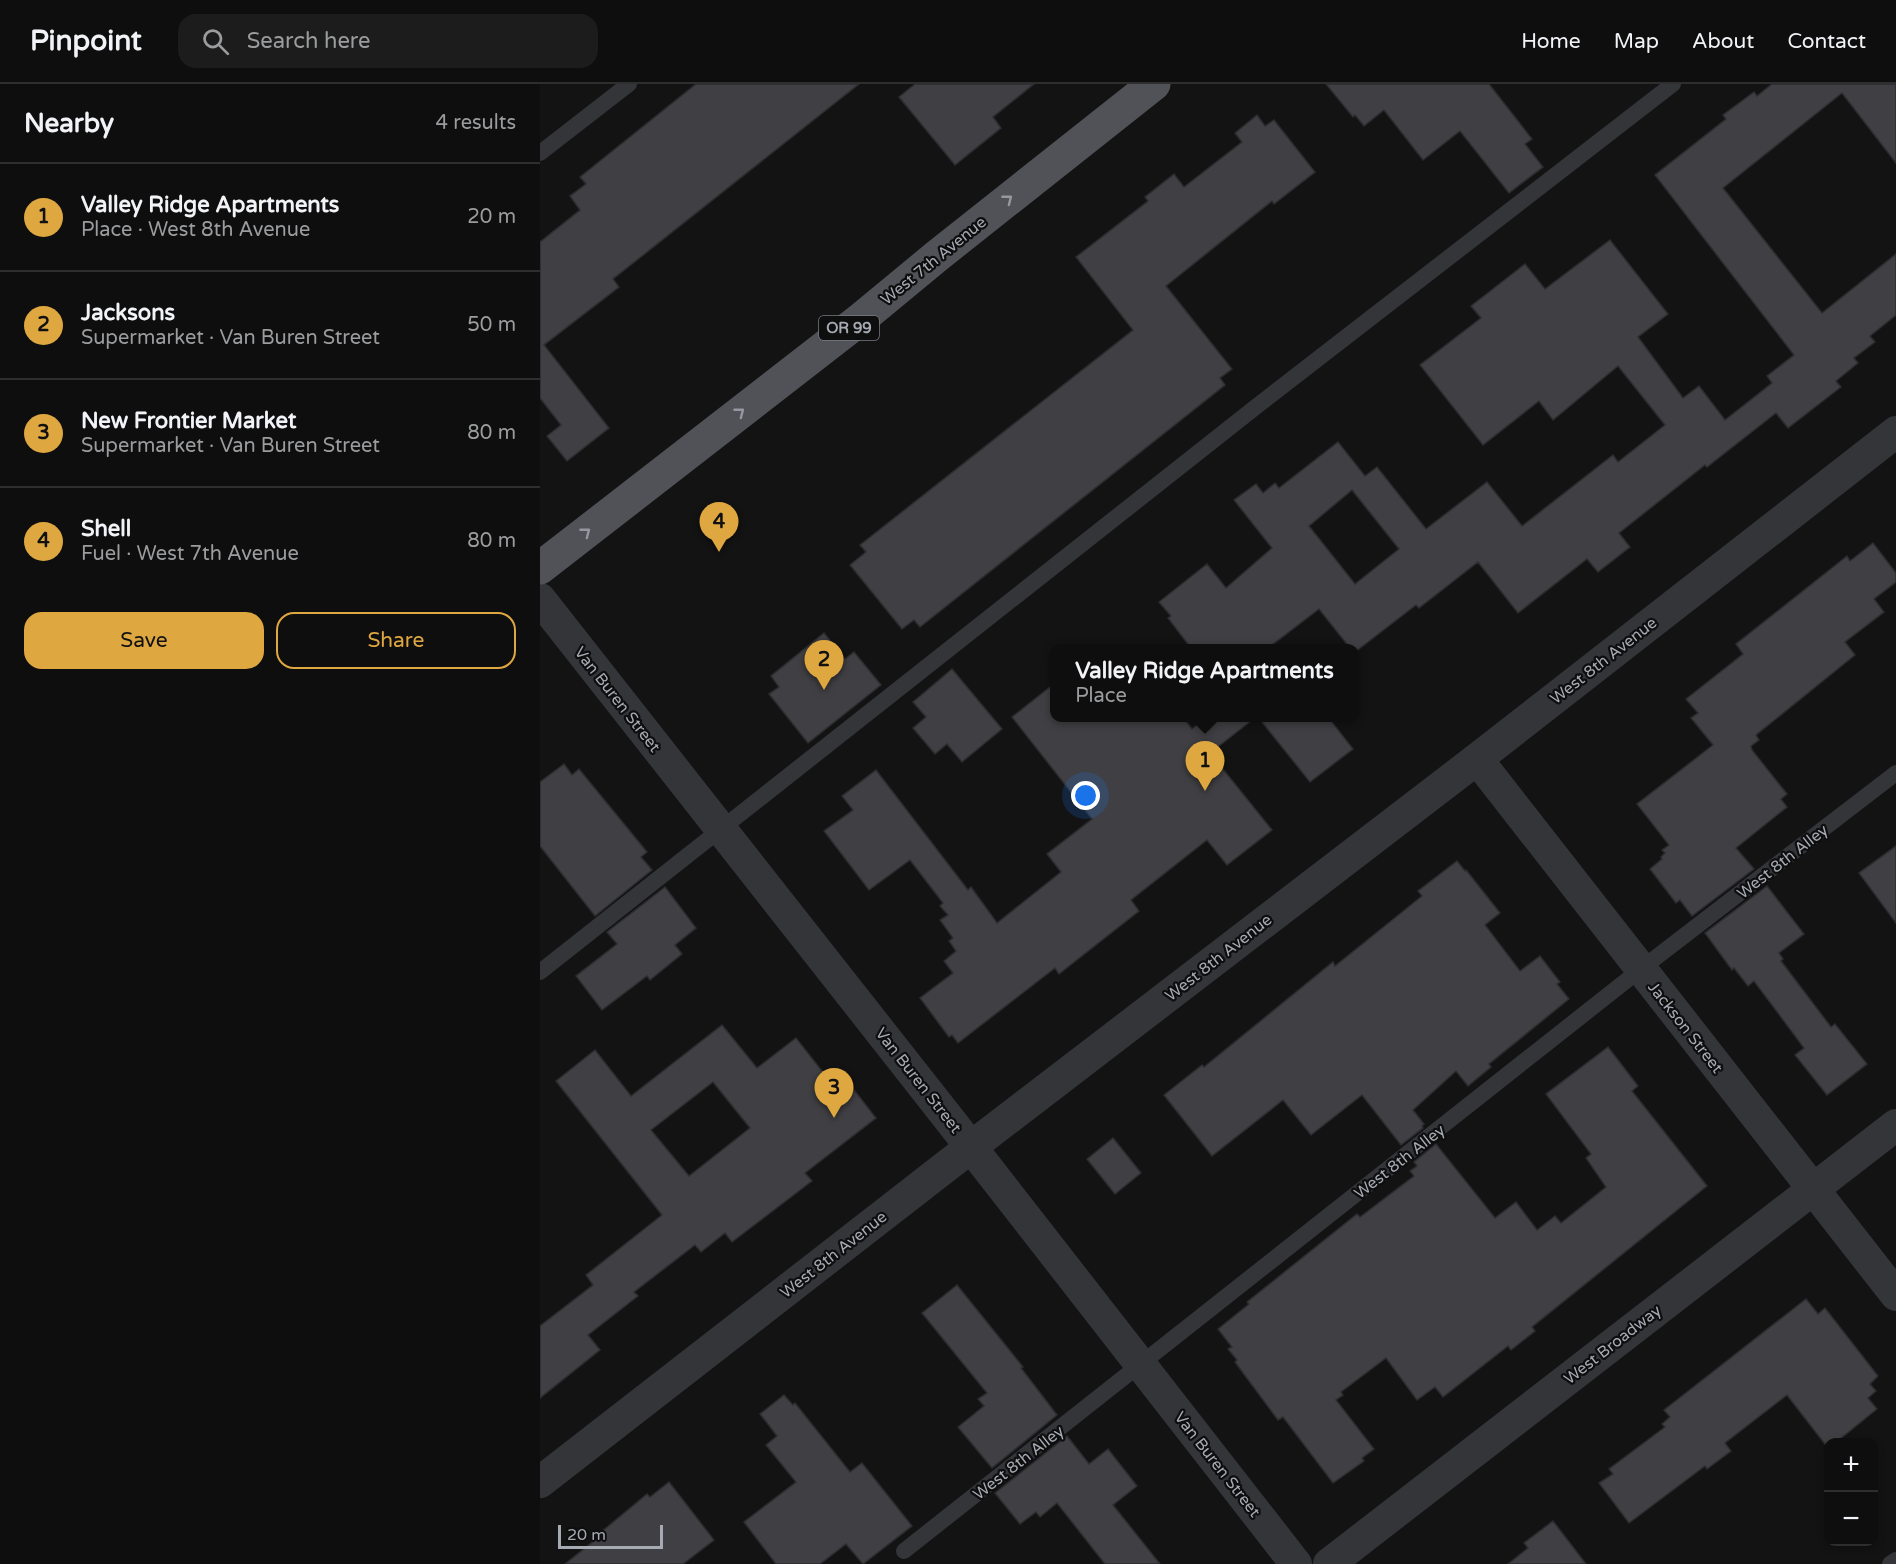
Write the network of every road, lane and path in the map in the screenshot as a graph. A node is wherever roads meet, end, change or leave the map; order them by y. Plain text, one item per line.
1 (629, 84) edge
2 (1154, 84) edge
3 (1673, 84) edge
4 (540, 153) edge
5 (1896, 432) edge
6 (540, 568) edge
7 (540, 598) edge
8 (1477, 759) junction
9 (1896, 773) edge
10 (721, 830) junction
11 (1641, 969) junction
12 (540, 972) edge
13 (1896, 1125) edge
14 (971, 1147) junction
15 (1813, 1189) junction
16 (1896, 1295) edge
17 (1141, 1365) junction
18 (540, 1482) edge
19 (904, 1551) dead end
20 (1896, 1560) edge
21 (1296, 1564) edge
22 (1329, 1564) edge
23 (1890, 1564) edge

1 - 4 lane
6 -> 2 main road, West 7th Avenue / OR 99
3 - 10 lane
5 - 8 street, West 8th Avenue
7 - 10 street, Van Buren Street
8 - 11 street, Jackson Street
8 - 14 street, West 8th Avenue
9 - 11 lane, West 8th Alley
10 - 12 lane
10 - 14 street, Van Buren Street
11 - 15 street, Jackson Street
11 - 17 lane, West 8th Alley
13 - 15 street, West Broadway
14 - 17 street, Van Buren Street
14 - 18 street, West 8th Avenue
15 - 16 street, Jackson Street
15 - 22 street, West Broadway
17 - 19 lane, West 8th Alley
17 - 21 street, Van Buren Street
20 - 23 lane

